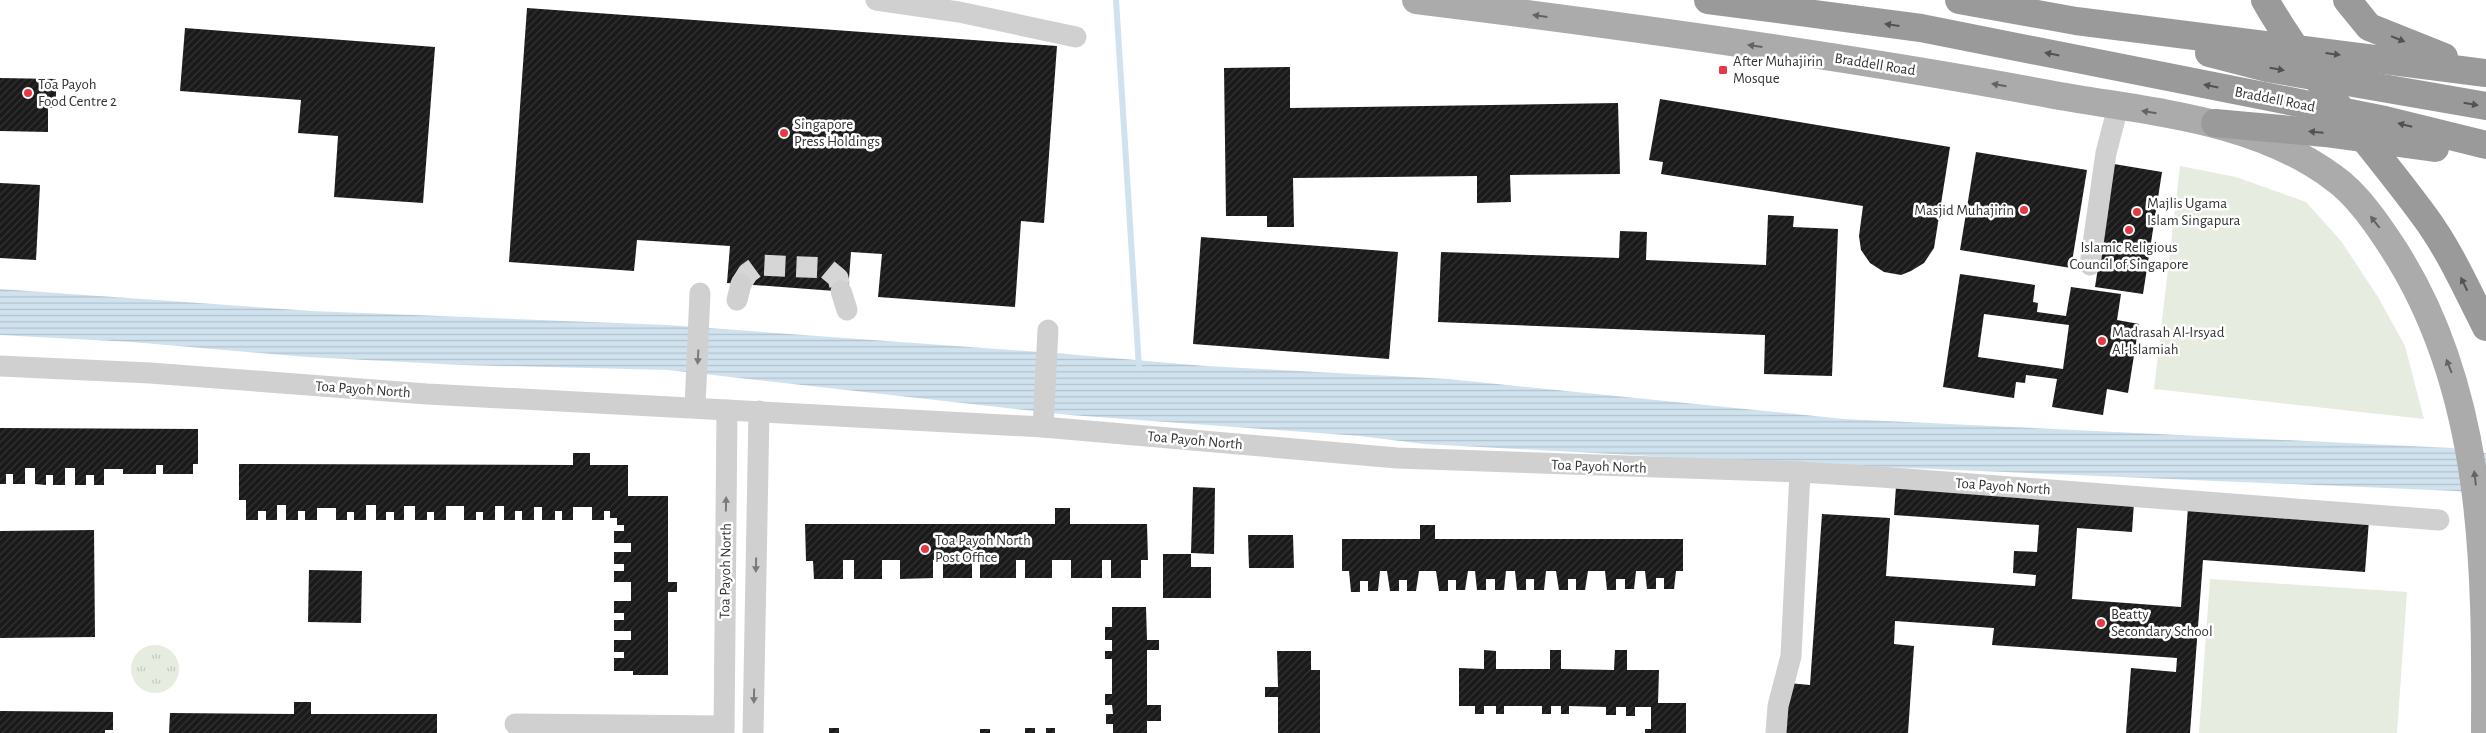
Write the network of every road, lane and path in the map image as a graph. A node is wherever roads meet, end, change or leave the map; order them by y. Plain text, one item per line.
1 (876, 0) edge
2 (1416, 0) edge
3 (1708, 0) edge
4 (1959, 0) edge
5 (2265, 0) edge
6 (2347, 0) edge
7 (2076, 21) junction
8 (1076, 37) dead end
9 (2486, 73) edge
10 (2118, 106) junction
11 (2486, 106) edge
12 (2214, 122) junction
13 (2486, 146) edge
14 (2090, 265) dead end
15 (700, 293) dead end
16 (2486, 327) edge
17 (1048, 339) dead end
18 (0, 366) edge
19 (695, 400) junction
20 (727, 410) junction
21 (759, 411) junction
22 (1043, 420) junction
23 (1800, 472) junction
24 (2439, 520) dead end
25 (515, 724) dead end
26 (724, 729) edge
27 (753, 733) edge
28 (1776, 733) edge
29 (2485, 733) edge

1 - 8 street
10 -> 2 main road, Braddell Road
13 -> 3 highway, Braddell Road
4 - 7 highway, Braddell Road
16 -> 5 highway, bridge
6 -> 9 highway
7 -> 9 highway, Braddell Road
7 -> 11 highway, Braddell Road
12 -> 10 main road, Braddell Road
10 - 14 street
13 -> 12 highway
29 -> 12 main road, Braddell Road
15 -> 19 street
17 - 22 street
18 - 19 street, Toa Payoh North
19 - 20 street, Toa Payoh North
20 - 21 street, Toa Payoh North
26 -> 20 street, Toa Payoh North
21 - 22 street, Toa Payoh North
21 -> 27 street, Toa Payoh North
22 - 23 street, Toa Payoh North
23 - 24 street, Toa Payoh North
23 - 28 street
25 - 26 street

